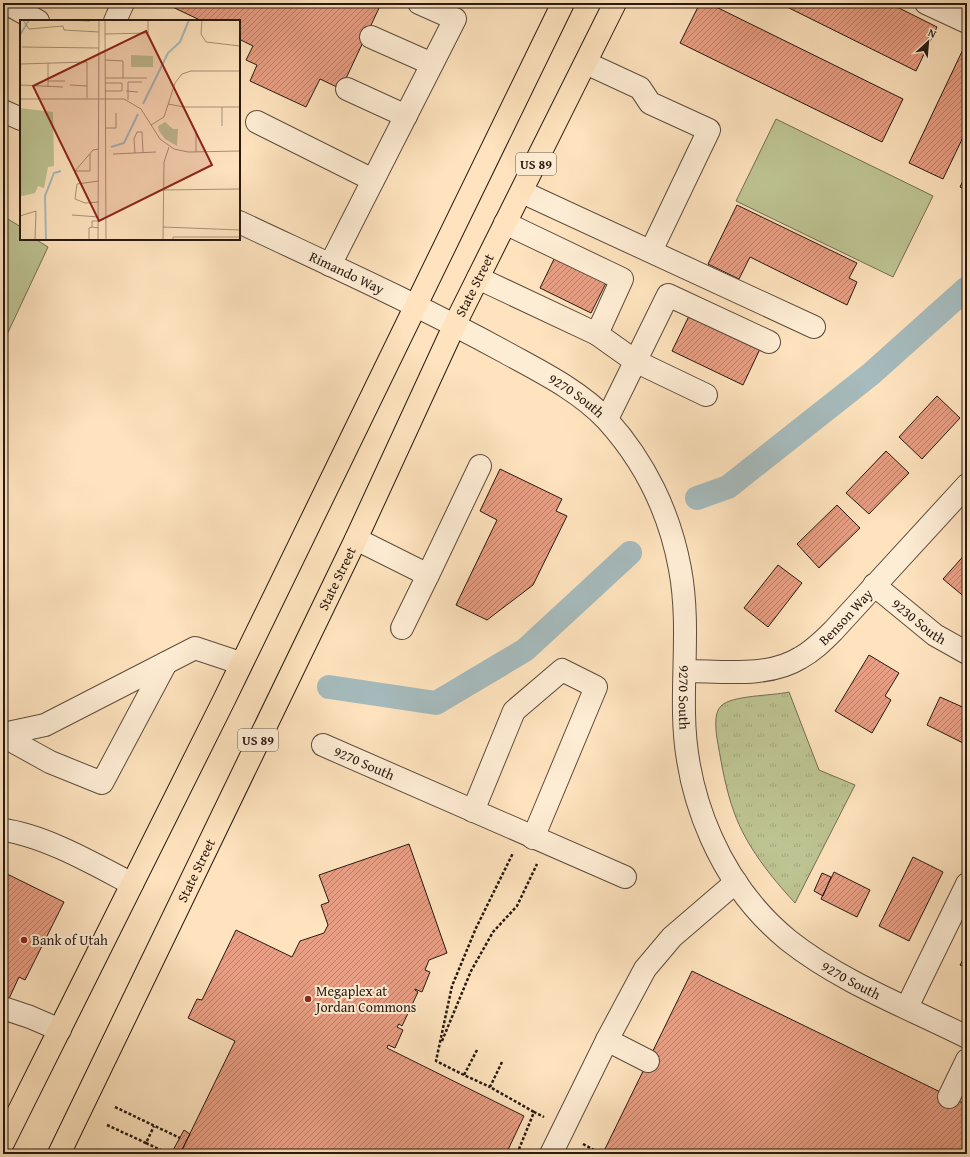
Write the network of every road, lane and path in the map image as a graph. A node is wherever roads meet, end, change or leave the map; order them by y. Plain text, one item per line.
1 (6, 3) edge
2 (419, 3) edge
3 (563, 3) edge
4 (615, 3) edge
5 (926, 3) edge
6 (36, 20) edge
7 (967, 22) edge
8 (371, 37) dead end
9 (586, 62) junction
10 (432, 64) junction
11 (347, 89) dead end
12 (3, 111) edge
13 (406, 116) junction
14 (20, 120) edge
15 (258, 122) dead end
16 (373, 180) junction
17 (522, 192) junction
18 (240, 222) edge
19 (505, 223) junction
20 (651, 251) junction
21 (330, 265) junction
22 (478, 278) junction
23 (415, 305) junction
24 (455, 324) junction
25 (814, 327) dead end
26 (598, 334) junction
27 (769, 342) dead end
28 (635, 361) junction
29 (706, 395) dead end
30 (606, 419) junction
31 (480, 466) dead end
32 (967, 485) edge
33 (356, 538) junction
34 (428, 575) junction
35 (874, 585) junction
36 (402, 628) dead end
37 (967, 654) edge
38 (166, 663) junction
39 (240, 663) junction
40 (685, 671) junction
41 (3, 735) edge
42 (323, 745) dead end
43 (473, 811) junction
44 (3, 830) edge
45 (533, 838) junction
46 (513, 852) dead end
47 (538, 864) dead end
48 (626, 877) dead end
49 (736, 882) junction
50 (132, 884) junction
51 (967, 884) edge
52 (907, 1007) junction
53 (3, 1008) edge
54 (60, 1030) junction
55 (967, 1036) edge
56 (607, 1040) junction
57 (439, 1048) junction
58 (477, 1050) dead end
59 (967, 1060) edge
60 (648, 1061) dead end
61 (502, 1062) dead end
62 (464, 1076) junction
63 (490, 1087) junction
64 (949, 1097) dead end
65 (115, 1107) dead end
66 (534, 1112) junction
67 (546, 1118) dead end
68 (107, 1125) dead end
69 (154, 1126) junction
70 (6, 1131) edge
71 (180, 1138) dead end
72 (584, 1142) dead end
73 (146, 1143) junction
74 (59, 1154) edge
75 (169, 1154) edge
76 (518, 1154) edge
77 (551, 1154) edge
78 (600, 1154) edge

1 - 6 street
2 - 10 street
3 - 23 main road
4 - 9 main road, State Street / US 89
5 - 7 street
8 - 10 street
9 - 17 main road, State Street / US 89
9 - 20 street
10 - 13 street
11 - 13 street
12 - 14 street
13 - 16 street
15 - 16 street
16 - 21 street
17 - 19 main road, State Street / US 89
17 - 20 street
18 - 21 street, Rimando Way
19 - 22 main road, State Street / US 89
19 - 26 street
20 - 25 street
21 - 23 street, Rimando Way
22 - 24 main road, State Street / US 89
22 - 26 street
23 - 24 street, Rimando Way
23 - 39 main road
24 - 30 street, 9270 South
24 - 33 main road, State Street / US 89
26 - 28 street
27 - 28 street
28 - 29 street
28 - 30 street
30 - 40 street, 9270 South
31 - 34 street
32 - 35 street, Benson Way
33 - 34 street
33 - 74 main road, State Street / US 89
34 - 36 street
35 - 37 street, 9230 South
35 - 40 street, Benson Way
38 - 39 street
38 - 41 street
38 - 41 street
39 - 50 main road
40 - 49 street, 9270 South
42 - 43 street, 9270 South
43 - 45 street, 9270 South
43 - 45 street
44 - 50 street
45 - 48 street, 9270 South
46 - 57 path
47 - 57 path
49 - 52 street, 9270 South
49 - 56 street
50 - 54 main road
51 - 52 street
52 - 55 street, 9270 South
53 - 54 street
54 - 70 main road
56 - 60 street
56 - 77 street
57 - 62 path
58 - 62 path
59 - 64 street
61 - 63 path
62 - 63 path
63 - 66 path
65 - 69 path
66 - 67 path
66 - 76 path
68 - 73 path
69 - 71 path
69 - 73 path
72 - 78 path
73 - 75 path

